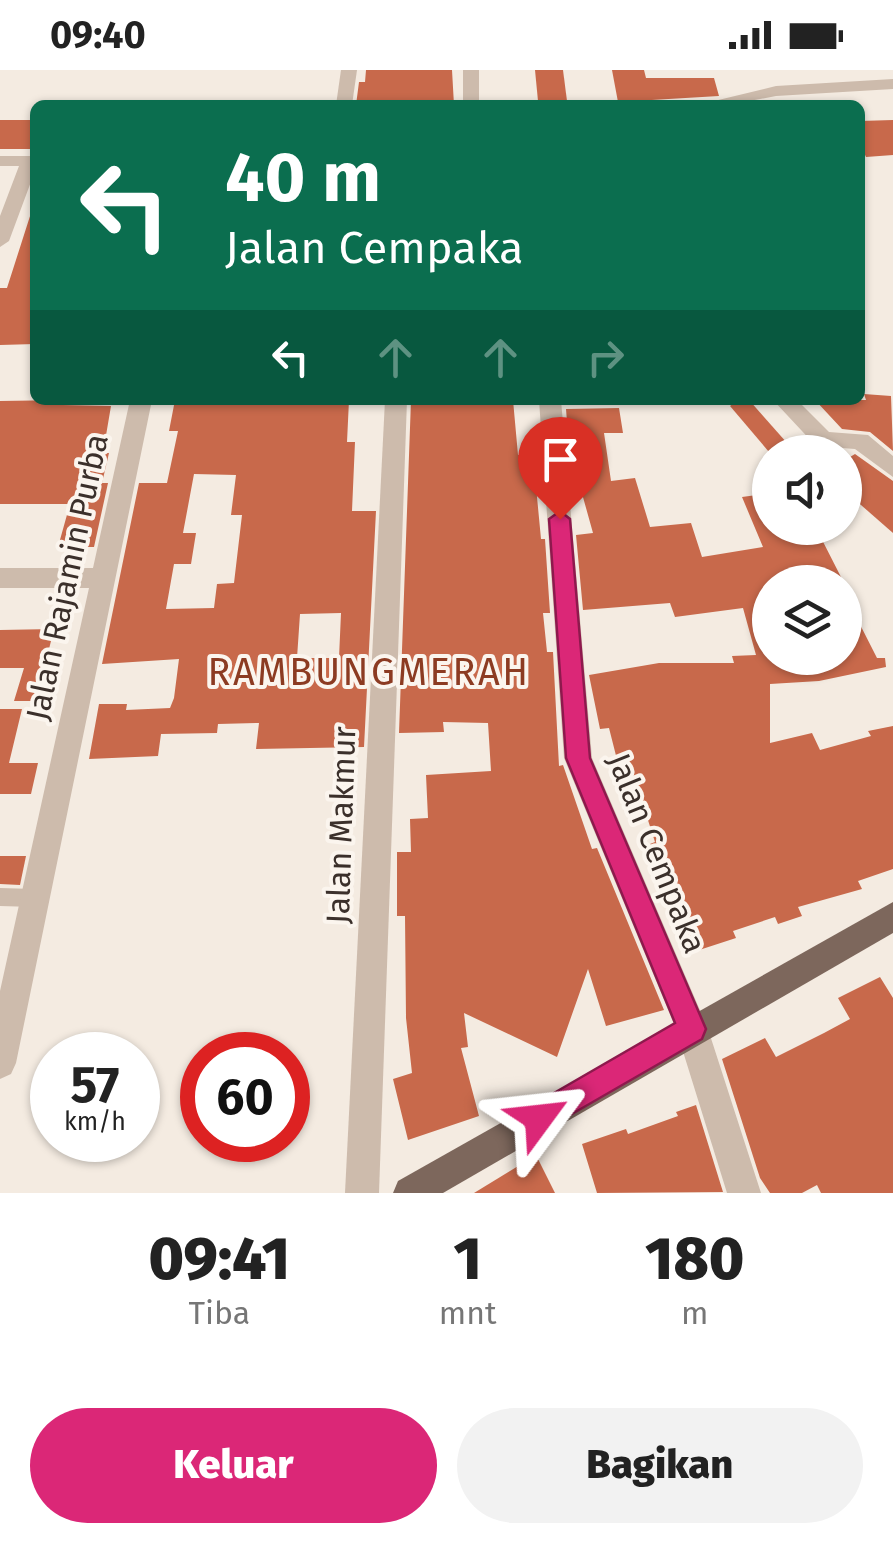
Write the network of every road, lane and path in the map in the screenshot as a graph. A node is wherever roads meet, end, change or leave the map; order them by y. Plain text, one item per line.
1 (349, 70) edge
2 (470, 70) edge
3 (893, 84) edge
4 (345, 100) edge
5 (471, 100) edge
6 (729, 100) edge
7 (0, 161) edge
8 (30, 161) edge
9 (30, 166) edge
10 (0, 240) edge
11 (140, 405) edge
12 (396, 405) edge
13 (550, 405) edge
14 (789, 405) edge
15 (893, 468) edge
16 (0, 578) edge
17 (103, 578) junction
18 (0, 898) edge
19 (34, 898) junction
20 (893, 917) edge
21 (692, 1029) junction
22 (1, 1049) edge
23 (362, 1193) edge
24 (410, 1193) edge
25 (744, 1193) edge

1 - 4 street
2 - 5 street
3 - 6 street
7 - 8 street
9 - 10 street
11 - 17 street, Jalan Rajamin Purba
12 - 23 street, Jalan Makmur
13 - 21 street, Jalan Cempaka
14 - 15 street
16 - 17 street
17 - 19 street, Jalan Rajamin Purba
18 - 19 lane
19 - 22 street, Jalan Rajamin Purba
20 - 21 main road
21 - 24 main road
21 - 25 street, Jalan Cempaka

